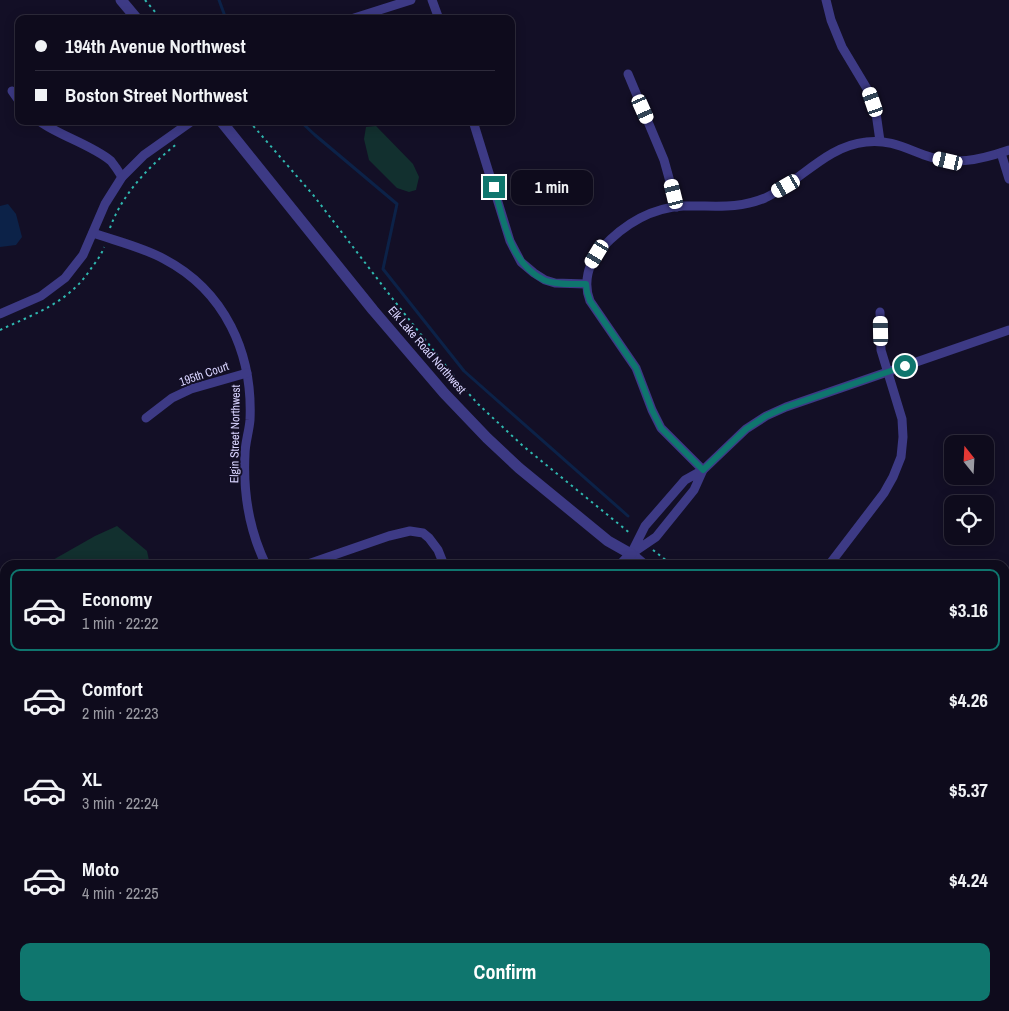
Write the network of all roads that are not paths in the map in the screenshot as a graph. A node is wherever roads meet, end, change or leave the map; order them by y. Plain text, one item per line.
1 (122, 0) edge
2 (411, 0) edge
3 (432, 0) edge
4 (826, 0) edge
5 (134, 15) edge
6 (364, 15) edge
7 (438, 15) edge
8 (628, 74) dead end
9 (12, 91) dead end
10 (15, 95) edge
11 (45, 125) edge
12 (186, 125) edge
13 (224, 125) edge
14 (474, 125) edge
15 (880, 141) junction
16 (1005, 151) edge
17 (122, 177) junction
18 (1009, 179) edge
19 (677, 207) junction
20 (92, 234) junction
21 (586, 284) junction
22 (880, 312) dead end
23 (0, 314) edge
24 (1009, 330) edge
25 (888, 372) junction
26 (247, 373) junction
27 (146, 418) dead end
28 (703, 470) junction
29 (642, 542) junction
30 (631, 554) junction
31 (264, 560) edge
32 (319, 560) edge
33 (442, 560) edge
34 (626, 560) edge
35 (638, 560) edge
36 (833, 560) edge

1 - 5 street
2 - 6 street
3 - 7 street
4 - 15 street
8 - 19 street
9 - 10 street
11 - 17 street
12 - 17 street
13 - 30 street, Elk Lake Road Northwest
14 - 21 street
15 - 16 street
15 - 19 street
16 - 18 street
17 - 20 street
19 - 21 street
20 - 23 street
20 - 26 street, Elgin Street Northwest
21 - 28 street
22 - 25 street
24 - 25 street
25 - 28 street
25 - 36 street
26 - 27 street, 195th Court
26 - 31 street, Elgin Street Northwest
28 - 29 street
28 - 29 street
29 - 30 street
30 - 34 street
30 - 35 street, Elk Lake Road Northwest
32 - 33 street

